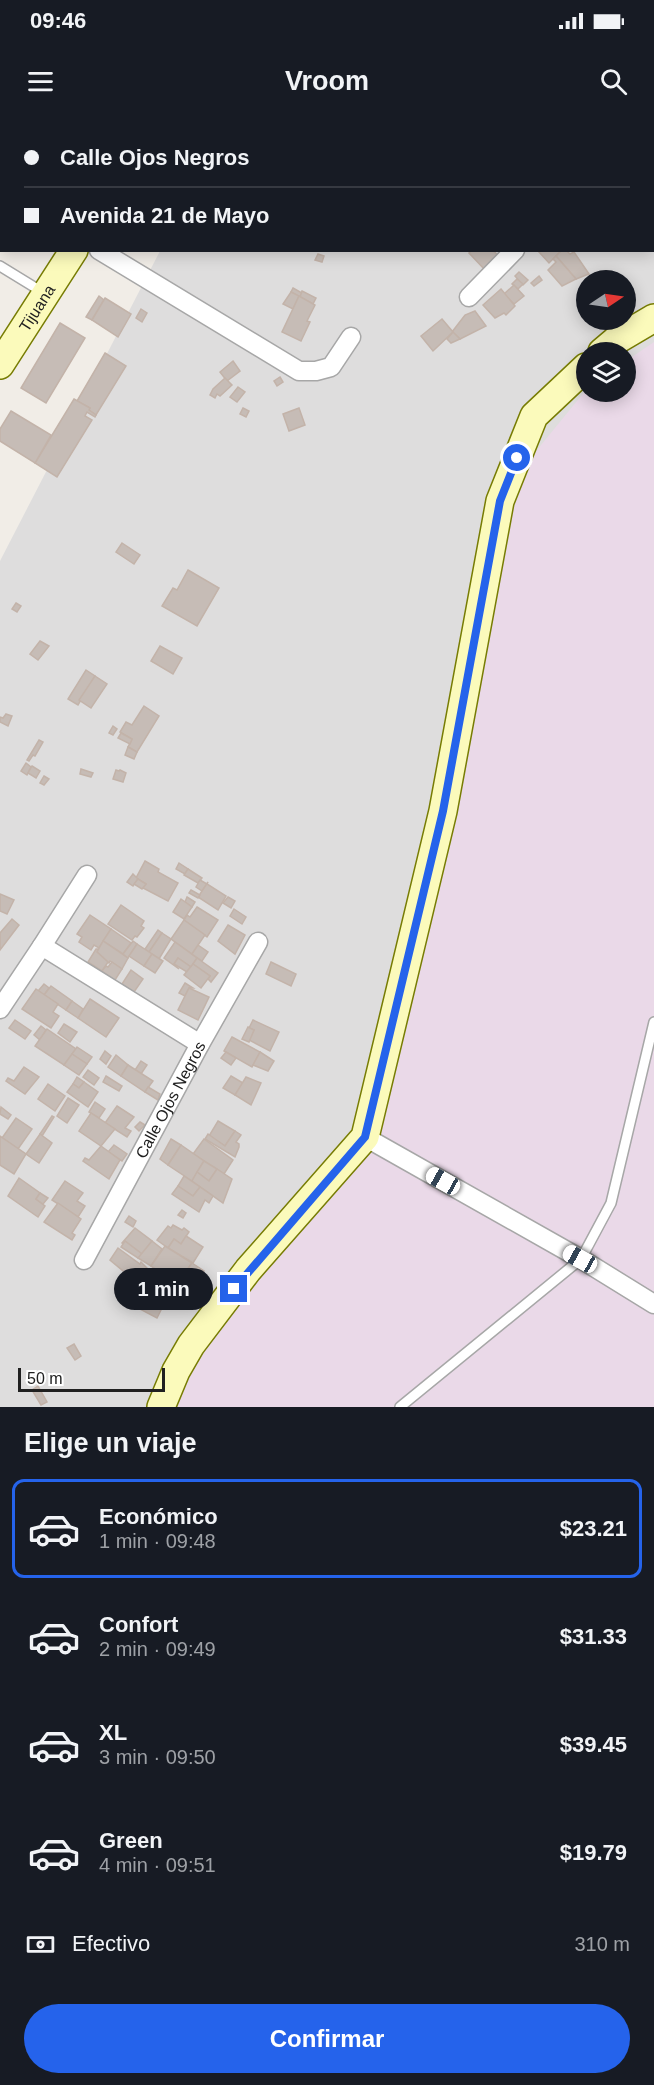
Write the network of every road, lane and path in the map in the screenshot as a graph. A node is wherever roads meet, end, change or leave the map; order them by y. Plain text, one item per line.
1 (73, 252) edge
2 (102, 252) edge
3 (513, 252) edge
4 (0, 266) edge
5 (45, 294) junction
6 (469, 297) dead end
7 (654, 318) edge
8 (351, 338) dead end
9 (614, 342) edge
10 (0, 365) edge
11 (576, 376) edge
12 (87, 875) dead end
13 (258, 942) dead end
14 (42, 946) junction
15 (0, 1009) edge
16 (654, 1022) edge
17 (200, 1044) junction
18 (365, 1137) junction
19 (580, 1259) junction
20 (84, 1260) dead end
21 (654, 1304) edge
22 (161, 1407) edge
23 (400, 1407) edge

1 - 5 street, Tijuana
2 - 8 street
3 - 6 street
4 - 5 lane
5 - 10 street, Tijuana
7 - 9 street
11 - 18 street
12 - 14 street
13 - 17 street, Calle Ojos Negros
14 - 15 street
14 - 17 street
16 - 19 lane
17 - 20 street, Calle Ojos Negros
18 - 19 street
18 - 22 street
19 - 21 street
19 - 23 lane

